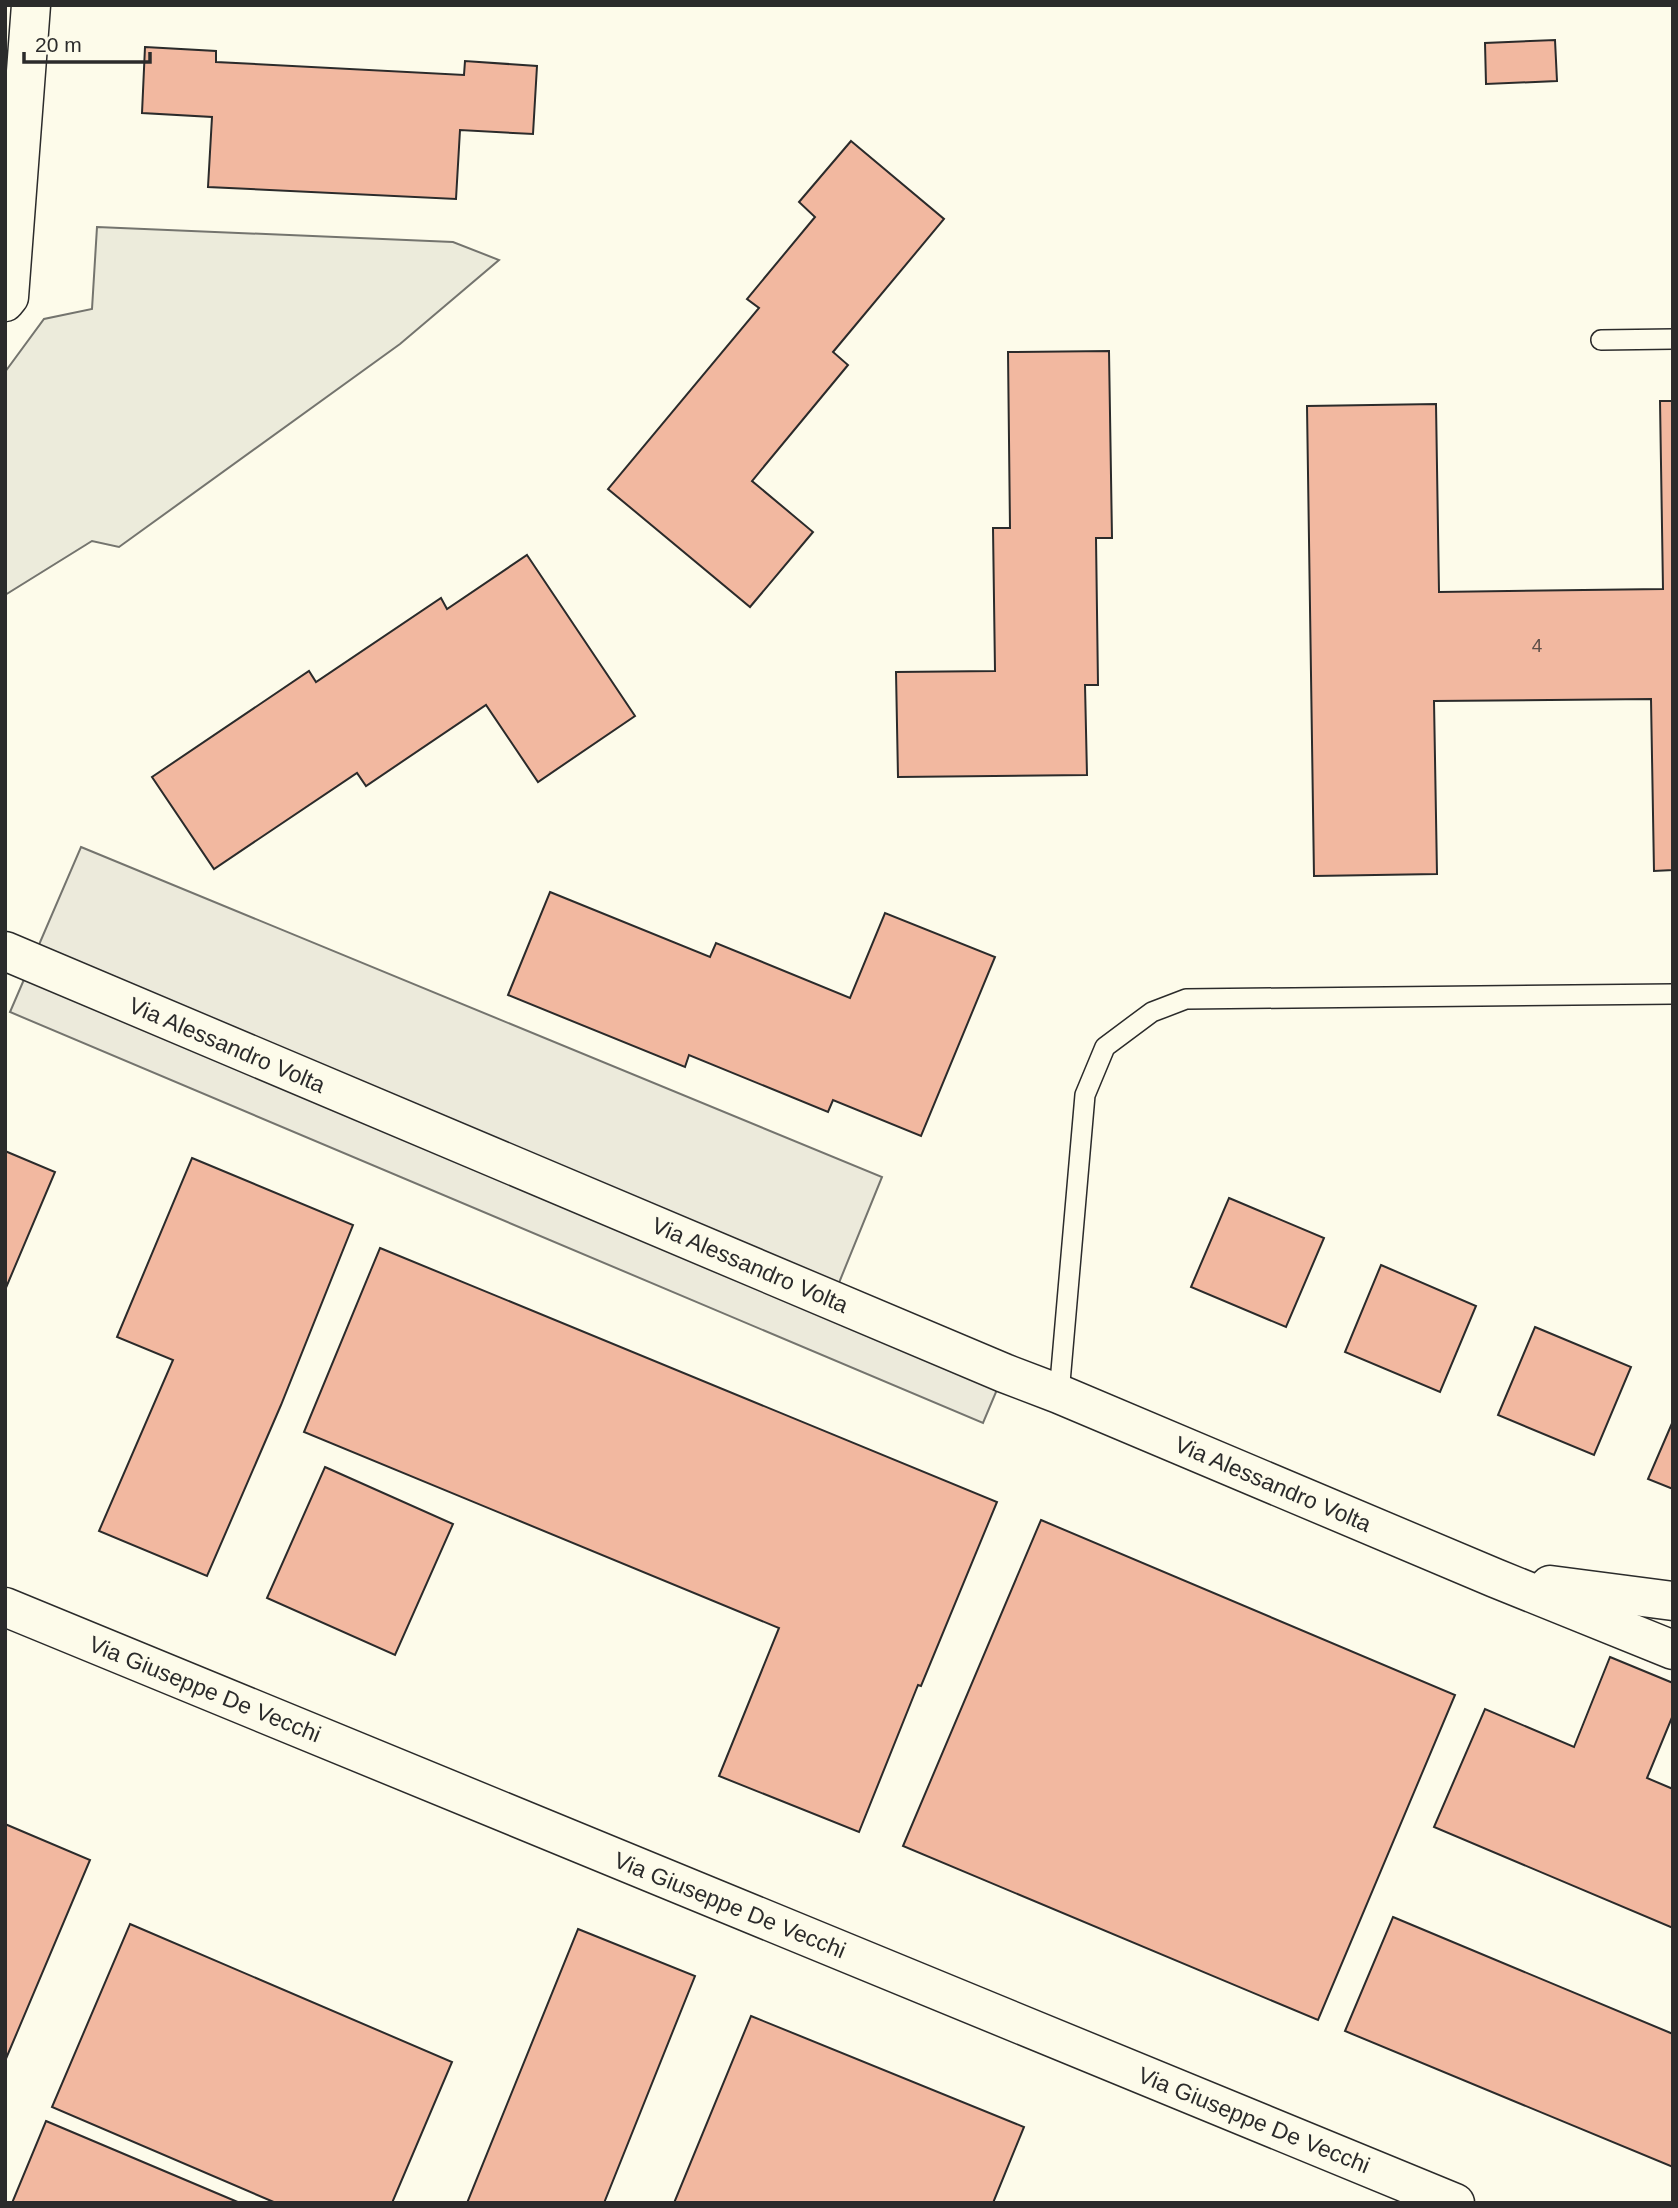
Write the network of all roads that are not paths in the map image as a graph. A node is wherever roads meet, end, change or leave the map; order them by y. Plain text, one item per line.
1 (31, 5) edge
2 (7, 287) edge
3 (1673, 339) edge
4 (1601, 340) dead end
5 (5, 951) edge
6 (1673, 994) edge
7 (1059, 1394) junction
8 (1495, 1578) junction
9 (1673, 1601) edge
10 (5, 1607) edge
11 (1673, 1650) edge
12 (1455, 2203) edge

1 - 2 street
3 - 4 lane
5 - 7 street, Via Alessandro Volta
6 - 7 lane
7 - 8 street, Via Alessandro Volta
8 - 9 street, Via Alessandro Volta
8 - 11 street, Via Alessandro Volta
10 - 12 street, Via Giuseppe De Vecchi

